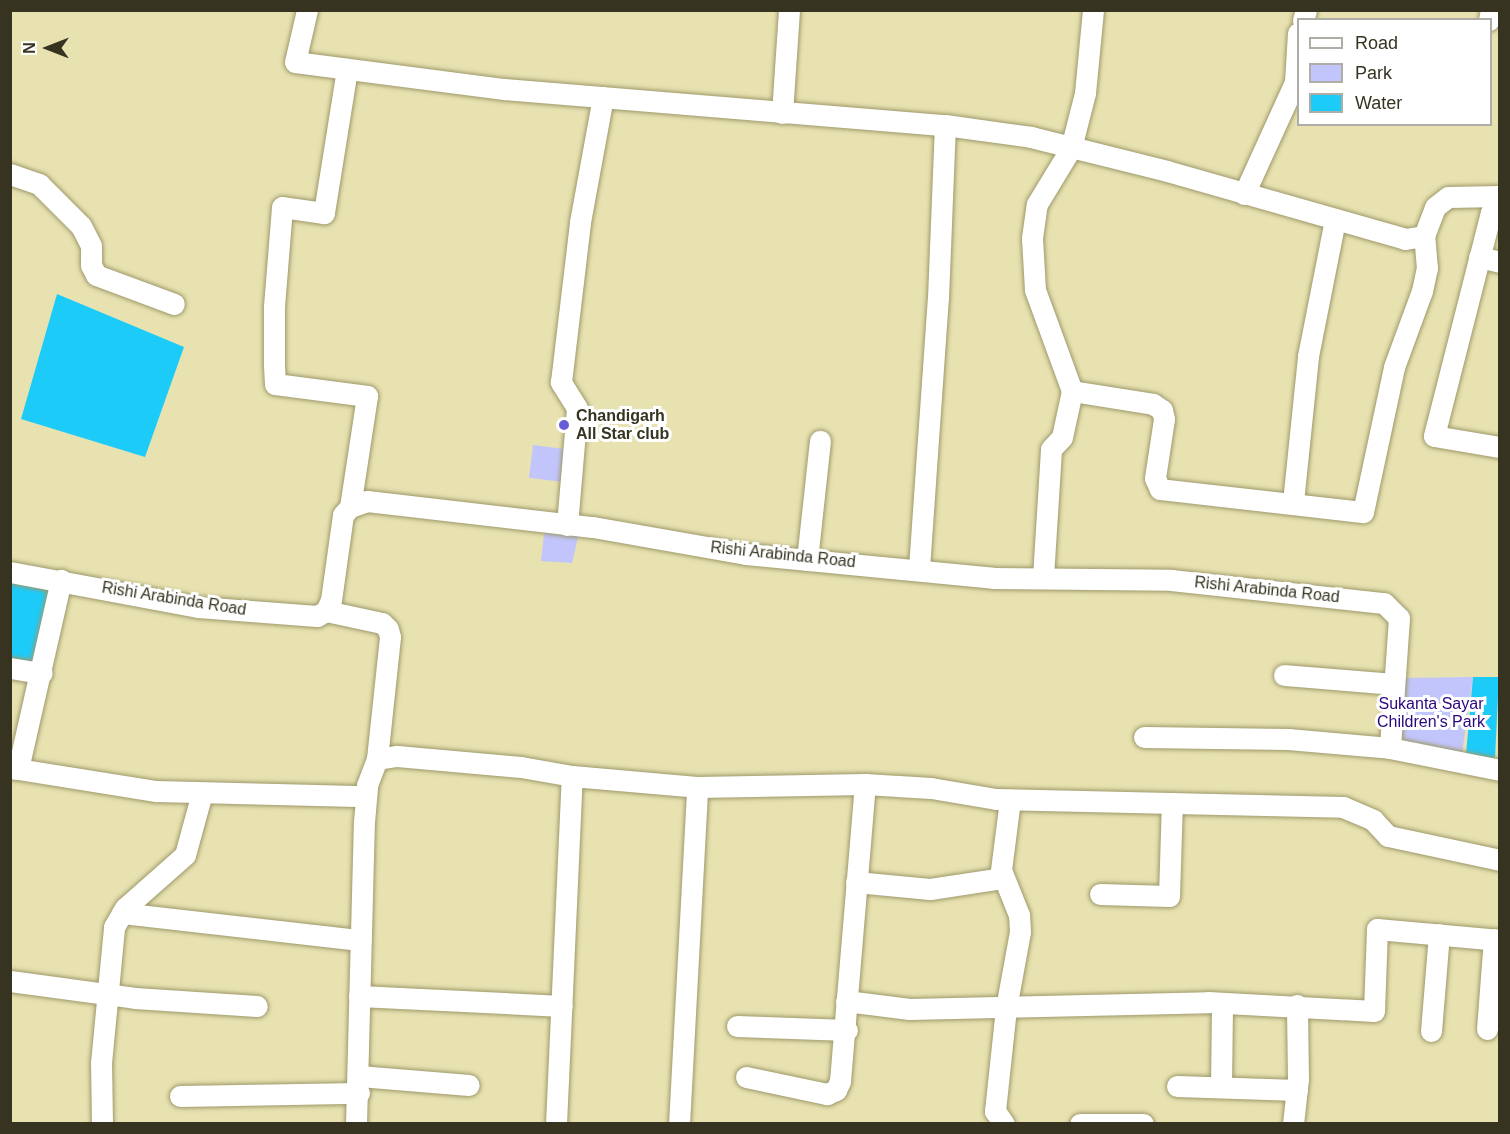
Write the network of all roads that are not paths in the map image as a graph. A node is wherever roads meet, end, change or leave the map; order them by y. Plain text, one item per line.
1 (307, 10) edge
2 (789, 10) edge
3 (1093, 10) edge
4 (1297, 58) edge
5 (347, 69) junction
6 (603, 97) junction
7 (782, 113) junction
8 (945, 125) junction
9 (1071, 148) junction
10 (10, 174) edge
11 (1244, 194) junction
12 (1500, 197) edge
13 (1335, 220) junction
14 (1424, 236) junction
15 (1479, 257) junction
16 (1500, 262) edge
17 (174, 304) dead end
18 (1072, 391) junction
19 (820, 441) dead end
20 (1500, 447) edge
21 (1293, 502) junction
22 (350, 507) junction
23 (567, 525) junction
24 (807, 560) junction
25 (919, 568) junction
26 (10, 572) edge
27 (1043, 577) junction
28 (61, 580) junction
29 (326, 611) junction
30 (10, 668) edge
31 (42, 673) junction
32 (1284, 675) dead end
33 (1393, 684) junction
34 (1144, 737) dead end
35 (1390, 748) junction
36 (377, 759) junction
37 (14, 768) edge
38 (1500, 770) edge
39 (572, 776) junction
40 (865, 784) junction
41 (697, 787) junction
42 (202, 793) junction
43 (366, 796) junction
44 (1010, 800) junction
45 (1172, 803) junction
46 (1500, 860) edge
47 (1003, 878) junction
48 (856, 882) junction
49 (1100, 894) dead end
50 (122, 913) junction
51 (1439, 934) junction
52 (360, 940) junction
53 (1497, 940) edge
54 (10, 981) edge
55 (106, 994) junction
56 (359, 996) junction
57 (846, 1001) junction
58 (1222, 1003) junction
59 (1297, 1005) junction
60 (257, 1006) dead end
61 (562, 1006) junction
62 (1006, 1008) junction
63 (737, 1026) dead end
64 (1487, 1029) dead end
65 (847, 1030) junction
66 (1431, 1032) dead end
67 (746, 1077) dead end
68 (359, 1085) junction
69 (469, 1085) dead end
70 (1177, 1086) dead end
71 (1221, 1088) junction
72 (1297, 1090) junction
73 (180, 1096) dead end
74 (102, 1124) edge
75 (356, 1124) edge
76 (556, 1124) edge
77 (679, 1124) edge
78 (1004, 1124) edge
79 (1080, 1124) edge
80 (1143, 1124) edge
81 (1293, 1124) edge

1 - 5 street
2 - 7 street
3 - 9 street
4 - 11 street
5 - 6 street
5 - 22 street
6 - 7 street
6 - 23 street
7 - 8 street
8 - 9 street
8 - 25 street
9 - 11 street
9 - 18 street
10 - 17 street
11 - 13 street
12 - 14 street
12 - 15 street
13 - 14 street
13 - 21 street
14 - 21 street
15 - 16 street
15 - 20 street
18 - 21 street
18 - 27 street
19 - 24 street
22 - 23 street, Rishi Arabinda Road
22 - 29 street
23 - 24 street, Rishi Arabinda Road
24 - 25 street, Rishi Arabinda Road
25 - 27 street, Rishi Arabinda Road
26 - 28 street, Rishi Arabinda Road
27 - 33 street, Rishi Arabinda Road
28 - 29 street, Rishi Arabinda Road
28 - 31 street
29 - 36 street
30 - 31 street
31 - 37 street
32 - 33 street
33 - 35 street, Rishi Arabinda Road
34 - 35 street
35 - 38 street
36 - 39 street
36 - 43 street
37 - 42 street
39 - 41 street
39 - 61 street
40 - 41 street
40 - 44 street
40 - 48 street
41 - 77 street
42 - 43 street
42 - 50 street
43 - 52 street
44 - 45 street
44 - 47 street
45 - 46 street
45 - 49 street
47 - 48 street
47 - 62 street
48 - 57 street
50 - 52 street
50 - 55 street
51 - 53 street
51 - 59 street
51 - 66 street
52 - 56 street
53 - 64 street
54 - 55 street
55 - 60 street
55 - 74 street
56 - 61 street
56 - 68 street
57 - 62 street
57 - 65 street
58 - 59 street
58 - 62 street
58 - 71 street
59 - 72 street
61 - 76 street
62 - 78 street
63 - 65 street
65 - 67 street
68 - 69 street
68 - 73 street
68 - 75 street
70 - 71 street
71 - 72 street
72 - 81 street
79 - 80 street

